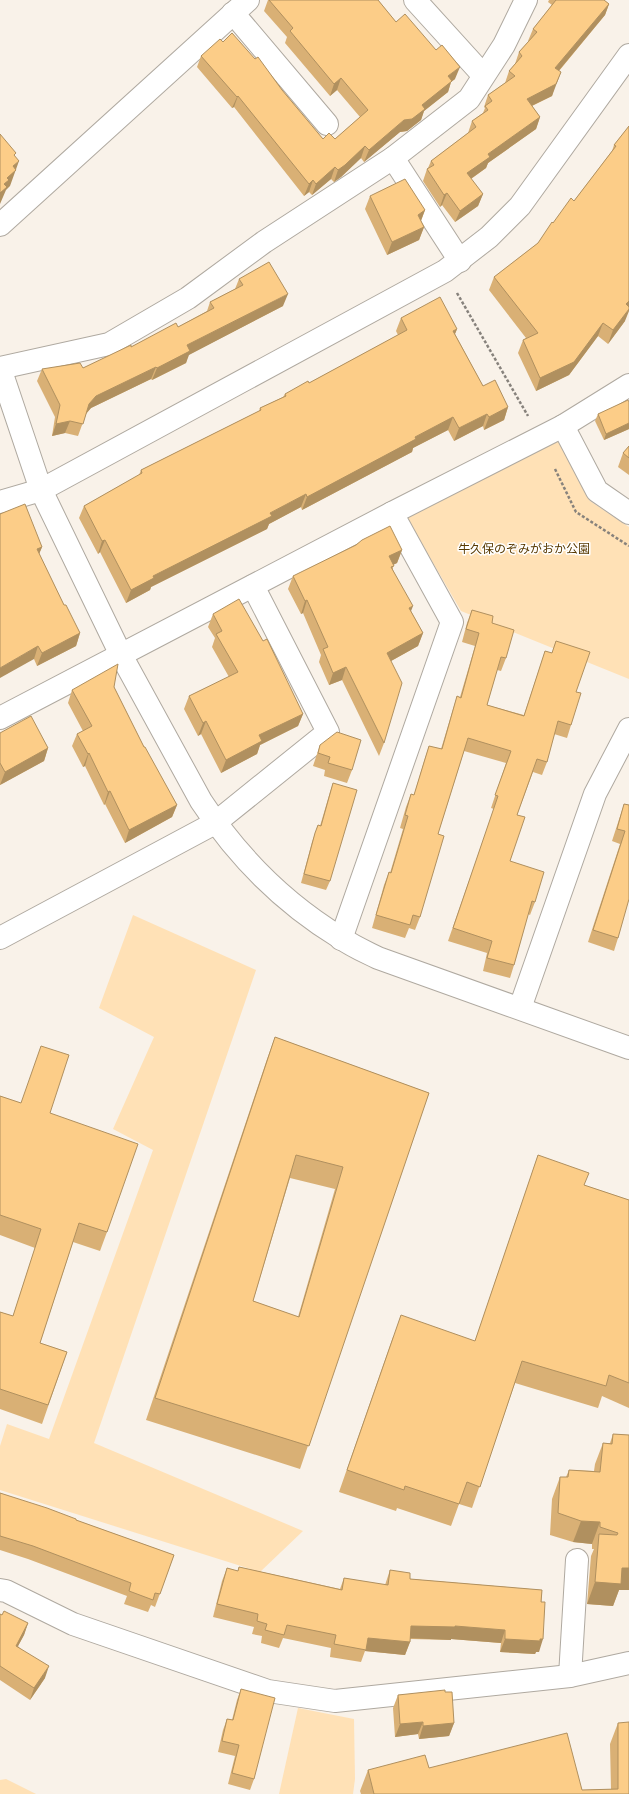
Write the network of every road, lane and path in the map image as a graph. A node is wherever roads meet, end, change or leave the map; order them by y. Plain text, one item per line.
1 (415, 0) edge
2 (526, 0) edge
3 (241, 7) edge
4 (629, 55) edge
5 (483, 74) junction
6 (327, 124) dead end
7 (393, 158) junction
8 (0, 225) edge
9 (452, 266) junction
10 (0, 368) edge
11 (629, 385) edge
12 (563, 426) junction
13 (541, 438) junction
14 (41, 490) junction
15 (0, 502) edge
16 (392, 513) junction
17 (629, 513) edge
18 (253, 586) junction
19 (121, 655) junction
20 (0, 718) edge
21 (629, 729) edge
22 (215, 823) junction
23 (0, 938) edge
24 (341, 939) junction
25 (520, 1008) junction
26 (629, 1048) edge
27 (577, 1560) dead end
28 (0, 1590) edge
29 (629, 1663) edge
30 (570, 1676) junction

1 - 5 street
2 - 5 street
3 - 6 street
3 - 8 street
4 - 9 street
5 - 7 street
7 - 9 street
7 - 10 street
9 - 13 path
9 - 14 street
10 - 14 street
11 - 12 street
12 - 13 street
12 - 17 street
13 - 16 street
14 - 15 street
14 - 19 street
16 - 18 street
16 - 24 street
18 - 19 street
18 - 22 street
19 - 20 street
19 - 22 street
21 - 25 street
22 - 23 street
22 - 24 street
24 - 25 street
25 - 26 street
27 - 30 street
28 - 30 street
29 - 30 street

